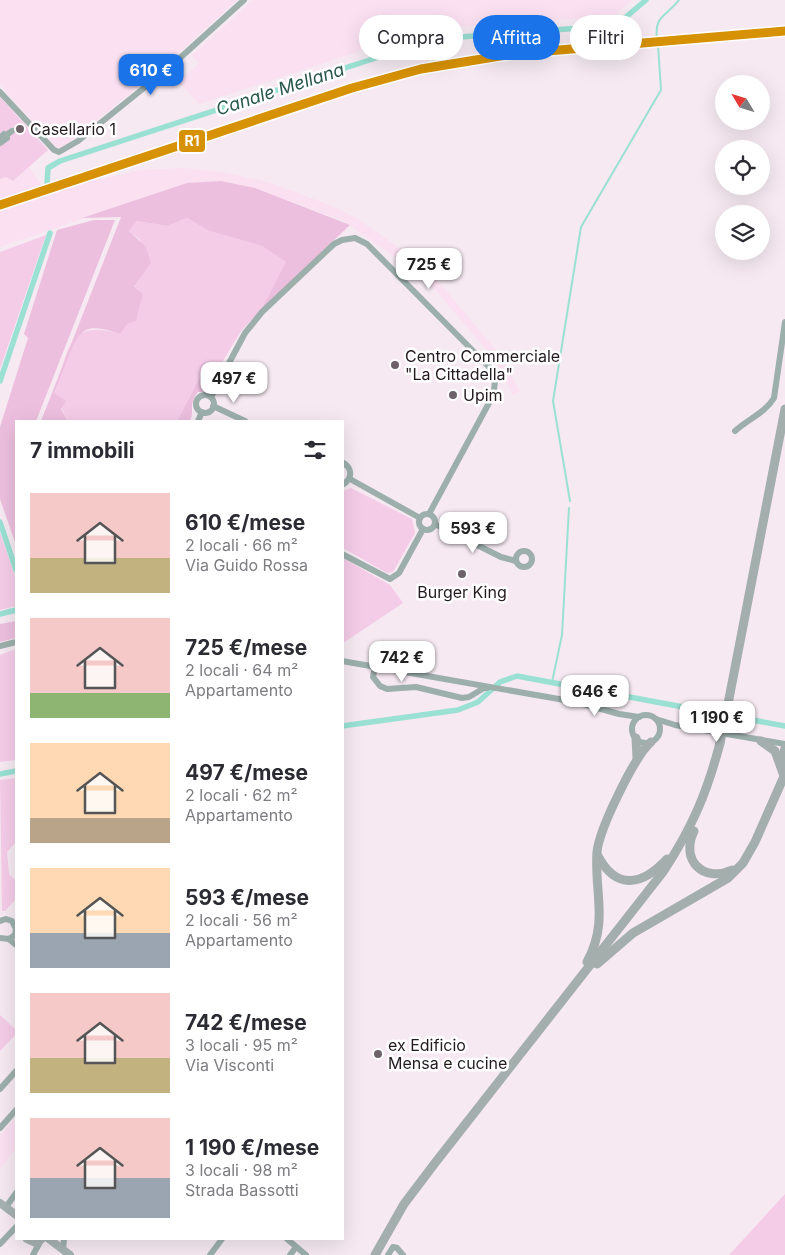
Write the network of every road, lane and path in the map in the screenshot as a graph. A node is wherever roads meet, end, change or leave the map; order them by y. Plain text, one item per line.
1 (244, 0) edge
2 (0, 92) edge
3 (12, 131) dead end
4 (3, 137) edge
5 (0, 143) edge
6 (785, 322) edge
7 (211, 397) junction
8 (213, 406) junction
9 (785, 409) edge
10 (202, 412) junction
11 (198, 420) edge
12 (243, 420) edge
13 (735, 431) dead end
14 (344, 464) edge
15 (350, 478) junction
16 (344, 483) edge
17 (429, 514) junction
18 (420, 518) junction
19 (435, 524) junction
20 (424, 529) junction
21 (344, 555) edge
22 (516, 561) dead end
23 (15, 642) edge
24 (0, 646) edge
25 (344, 661) edge
26 (375, 667) junction
27 (515, 697) dead end
28 (619, 714) junction
29 (639, 717) junction
30 (656, 719) junction
31 (632, 726) junction
32 (675, 726) junction
33 (658, 735) junction
34 (636, 738) junction
35 (761, 741) junction
36 (651, 742) junction
37 (785, 746) edge
38 (636, 761) junction
39 (781, 764) junction
40 (784, 775) edge
41 (710, 781) junction
42 (597, 854) junction
43 (743, 863) junction
44 (15, 914) edge
45 (3, 919) edge
46 (15, 926) edge
47 (15, 933) edge
48 (3, 939) edge
49 (15, 945) edge
50 (546, 1021) junction
51 (15, 1072) edge
52 (0, 1089) edge
53 (15, 1111) edge
54 (0, 1128) edge
55 (15, 1194) edge
56 (3, 1205) edge
57 (15, 1216) edge
58 (15, 1228) edge
59 (43, 1240) edge
60 (221, 1240) edge
61 (288, 1240) edge
62 (0, 1244) edge
63 (296, 1247) junction
64 (65, 1252) edge
65 (31, 1255) edge
66 (210, 1255) edge
67 (290, 1255) edge
68 (306, 1255) edge
69 (375, 1255) edge
70 (388, 1255) edge
71 (403, 1255) edge

1 - 2 street
3 - 4 street
4 - 5 street
6 - 13 street
7 - 8 street
7 - 10 street
7 - 17 street
8 - 10 street
8 - 12 street
9 - 41 highway, bridge
10 - 11 street
14 - 15 street
15 - 16 street
15 - 18 street
17 - 18 street
17 - 19 street
18 - 20 street
19 - 20 street
19 - 22 street
20 - 21 street
23 - 24 street
25 - 26 street
26 - 27 street
26 - 28 street
28 - 29 street
28 - 31 street
29 - 30 street
29 - 31 street
30 - 32 street
30 - 33 street
31 - 34 street
32 - 33 street
32 - 35 street
33 - 36 street
34 - 36 street
34 - 38 highway
35 - 37 street
35 - 39 highway
36 - 38 highway
37 - 39 highway
38 - 42 highway
39 - 40 highway
40 - 43 highway
41 - 42 highway
41 - 43 highway
41 - 50 highway
42 - 50 highway
43 - 50 highway
44 - 45 street
45 - 46 street
47 - 48 street
48 - 49 street
50 - 69 highway
51 - 52 street
53 - 54 street
55 - 56 street
56 - 57 main road
58 - 62 street
59 - 64 main road
59 - 65 street
60 - 66 street
61 - 63 street
63 - 67 street
63 - 68 street
70 - 71 street

